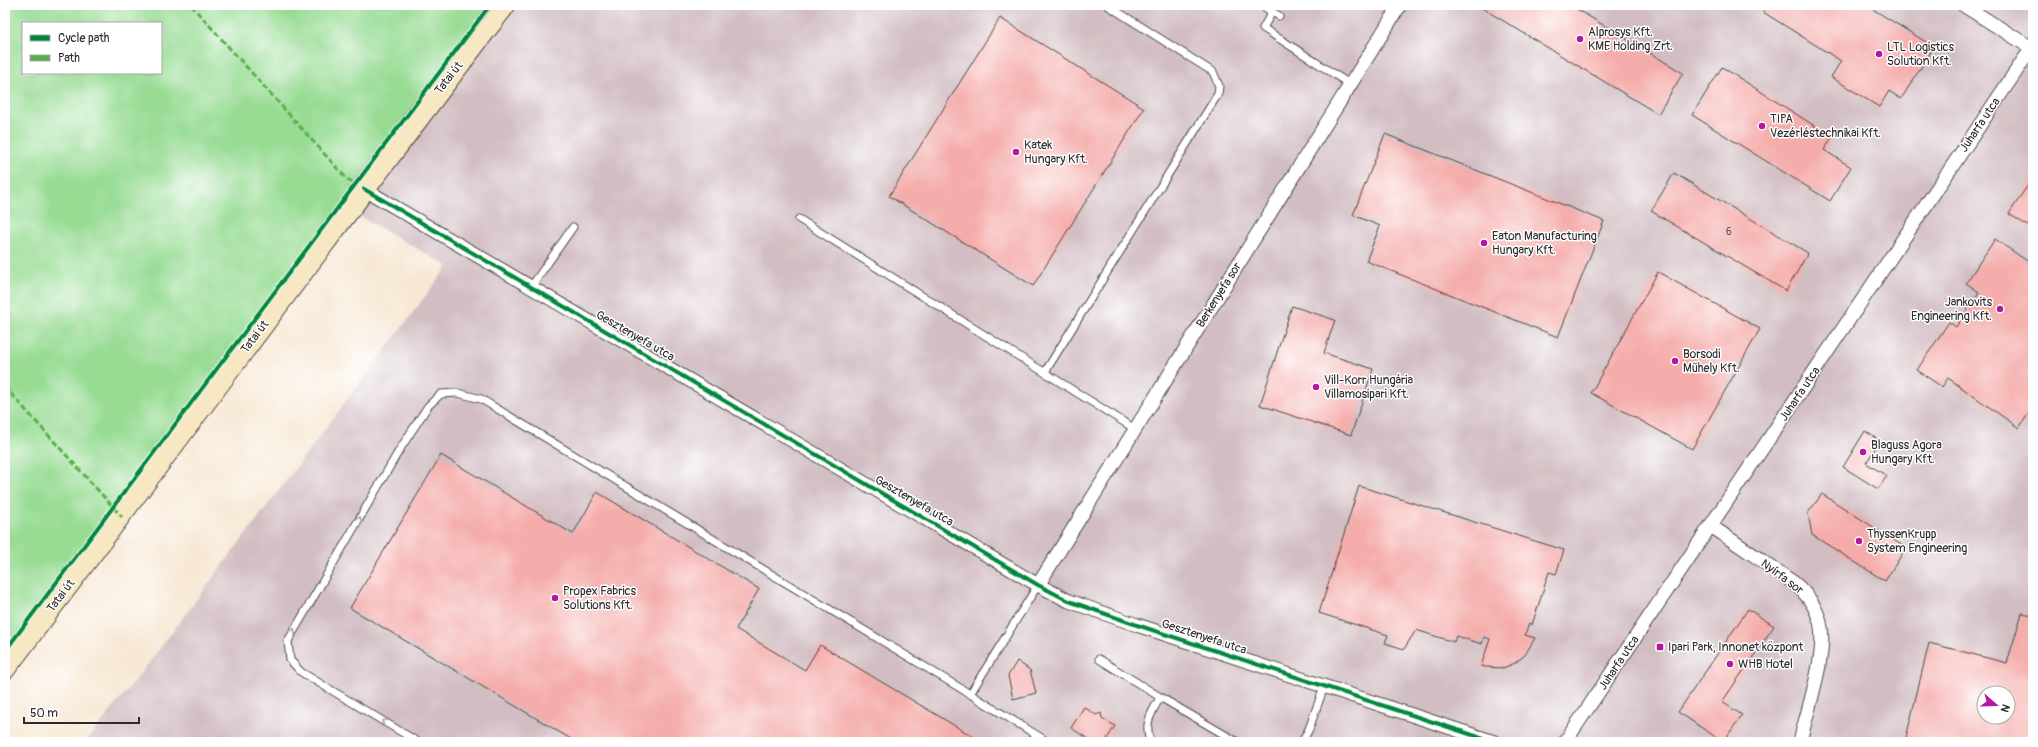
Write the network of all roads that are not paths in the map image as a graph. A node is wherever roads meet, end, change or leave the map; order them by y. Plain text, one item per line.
1 (506, 5) edge
2 (1108, 5) edge
3 (1261, 5) edge
4 (1400, 5) edge
5 (1963, 5) edge
6 (2033, 48) edge
7 (1351, 85) junction
8 (364, 189) junction
9 (799, 219) dead end
10 (572, 227) dead end
11 (531, 287) junction
12 (1045, 372) junction
13 (1135, 429) junction
14 (1711, 526) junction
15 (1038, 585) junction
16 (1099, 659) dead end
17 (5, 670) edge
18 (1324, 687) junction
19 (970, 694) junction
20 (1160, 697) junction
21 (418, 742) edge
22 (1048, 742) edge
23 (1150, 742) edge
24 (1238, 742) edge
25 (1302, 742) edge
26 (1494, 742) edge
27 (1565, 742) edge
28 (1800, 742) edge

1 - 8 street, Tatai út
2 - 12 lane
3 - 7 lane
4 - 7 street, Berkenyefa sor
5 - 6 street
6 - 14 street, Juharfa utca
7 - 13 street, Berkenyefa sor
8 - 11 street, Gesztenyefa utca
8 - 17 street, Tatai út
9 - 12 lane
10 - 11 lane
11 - 15 street, Gesztenyefa utca
12 - 13 lane
13 - 15 street, Berkenyefa sor
14 - 27 street, Juharfa utca
14 - 28 street, Nyírfa sor
15 - 18 street, Gesztenyefa utca
15 - 19 lane
16 - 20 lane
18 - 25 lane
18 - 26 street, Gesztenyefa utca
21 -> 19 lane
19 - 22 lane
20 - 23 lane
20 - 24 lane

